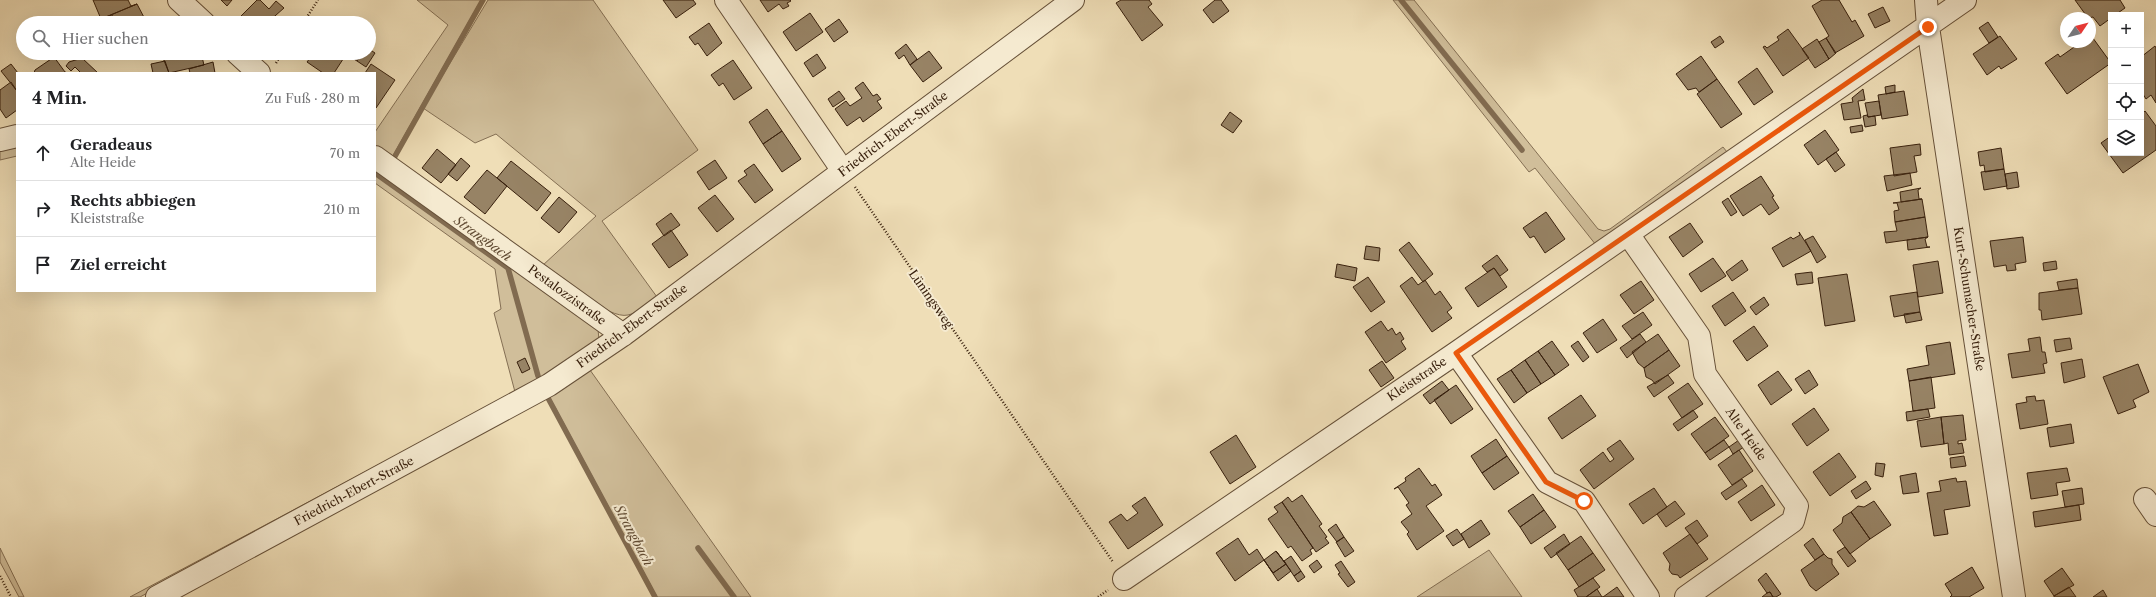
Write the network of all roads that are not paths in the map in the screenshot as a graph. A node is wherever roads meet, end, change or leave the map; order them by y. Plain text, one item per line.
1 (179, 0) edge
2 (726, 0) edge
3 (1073, 0) edge
4 (1926, 0) edge
5 (1965, 0) edge
6 (196, 16) edge
7 (1928, 27) junction
8 (245, 60) edge
9 (258, 72) edge
10 (16, 136) edge
11 (0, 140) edge
12 (376, 158) edge
13 (843, 171) junction
14 (1628, 234) junction
15 (623, 334) junction
16 (1456, 353) junction
17 (1124, 579) road end
18 (157, 597) edge
19 (1648, 597) edge
20 (1686, 597) edge
21 (2014, 597) edge

1 - 6 street
2 - 13 street
3 - 13 street, Friedrich-Ebert-Straße
4 - 7 street, Kurt-Schumacher-Straße
5 - 7 street, Kleiststraße
7 - 14 street, Kleiststraße
7 - 21 street, Kurt-Schumacher-Straße
8 - 9 street
10 - 11 street
12 - 15 street, Pestalozzistraße
13 - 15 street, Friedrich-Ebert-Straße
14 - 16 street, Kleiststraße
14 - 20 street, Alte Heide
15 - 18 street, Friedrich-Ebert-Straße
16 - 17 street, Kleiststraße
16 - 19 street

